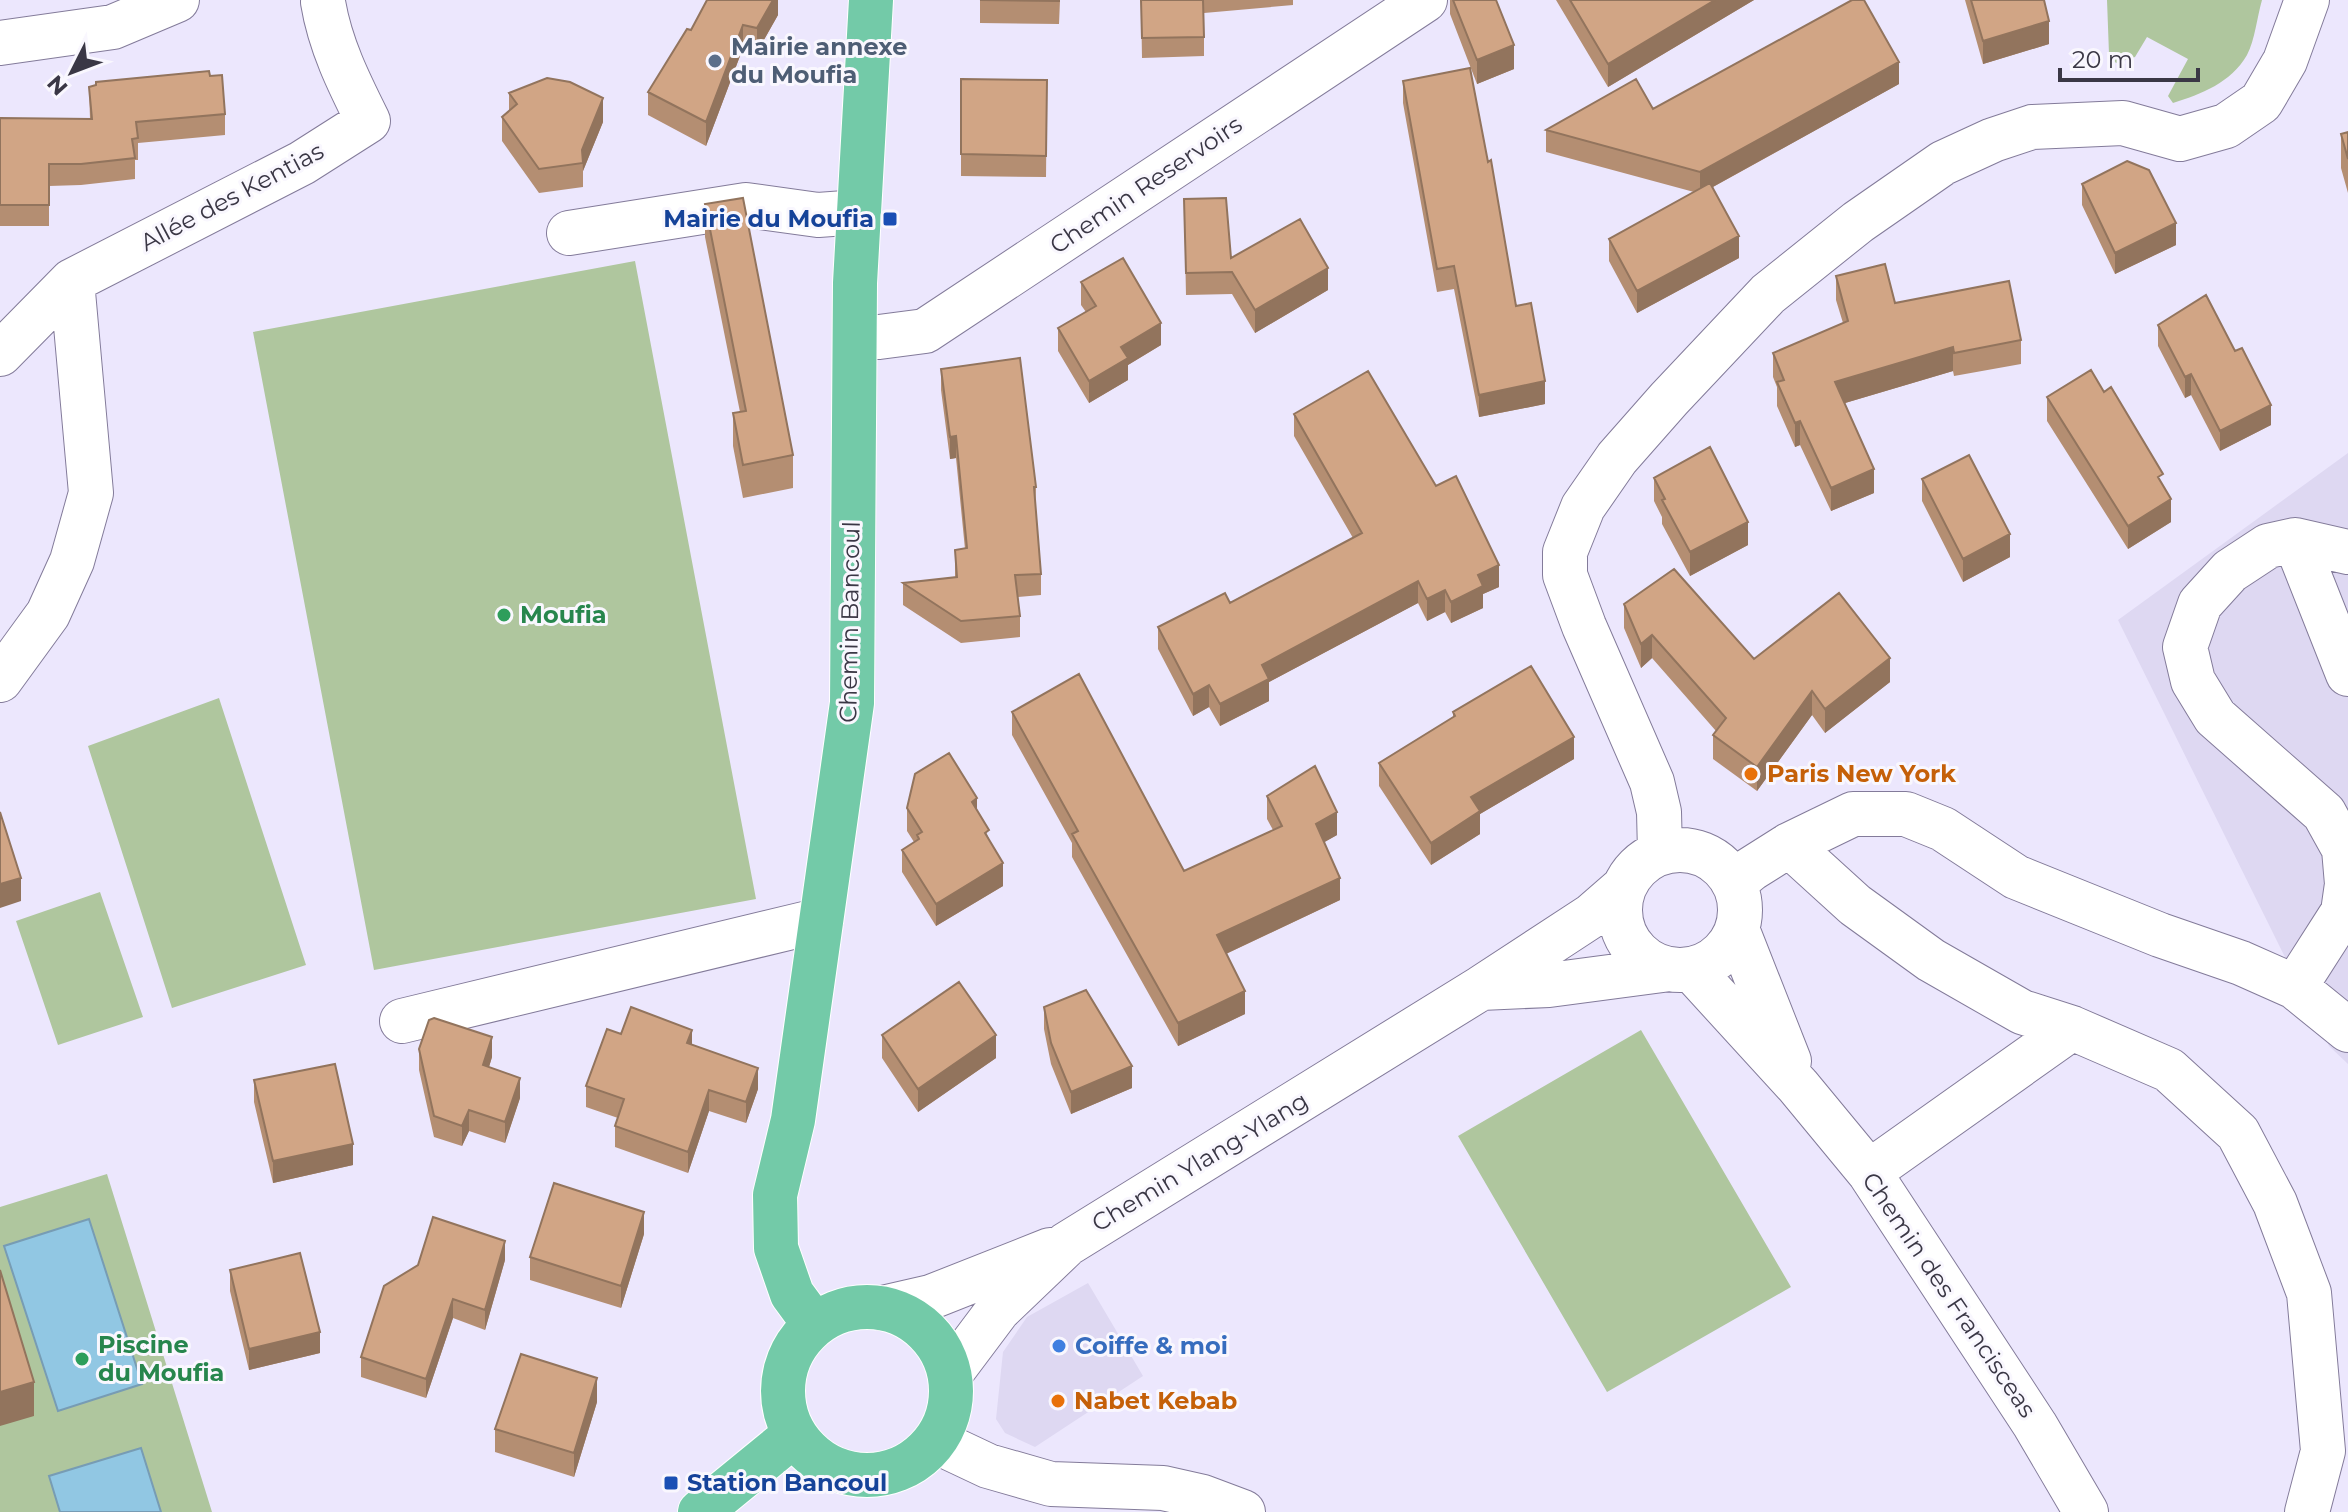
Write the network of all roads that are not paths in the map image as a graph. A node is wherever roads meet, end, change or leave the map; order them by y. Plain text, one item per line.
1 (177, 0) edge
2 (871, 0) edge
3 (1425, 0) edge
4 (2307, 0) edge
5 (317, 1) edge
6 (0, 43) edge
7 (859, 212) junction
8 (569, 233) dead end
9 (72, 281) junction
10 (856, 337) junction
11 (0, 354) edge
12 (2295, 540) junction
13 (2348, 552) edge
14 (2348, 674) edge
15 (0, 680) edge
16 (1789, 845) junction
17 (1660, 852) junction
18 (1734, 883) junction
19 (1622, 889) junction
20 (821, 920) junction
21 (1737, 929) junction
22 (1680, 969) junction
23 (2295, 987) junction
24 (1481, 988) junction
25 (402, 1021) dead end
26 (2072, 1028) junction
27 (2348, 1030) edge
28 (1798, 1086) junction
29 (1869, 1172) junction
30 (1067, 1244) junction
31 (883, 1308) junction
32 (814, 1324) junction
33 (950, 1374) junction
34 (794, 1435) junction
35 (935, 1441) junction
36 (700, 1512) edge
37 (1243, 1512) edge
38 (2086, 1512) edge
39 (2307, 1512) edge

1 - 6 street
2 - 7 main road, Chemin Bancoul
3 - 10 street, Chemin Reservoirs
4 - 17 street
5 - 9 street, Allée des Kentias
7 - 8 street
7 - 10 main road, Chemin Bancoul
9 - 11 street, Allée des Kentias
9 - 15 street
10 - 20 main road, Chemin Bancoul
12 - 13 street
12 - 14 street
12 - 23 street
16 - 18 street
16 - 23 street
16 - 26 street
17 - 18 street
17 - 19 street
18 - 21 street
19 - 22 street
19 - 24 street, Chemin Ylang-Ylang
20 - 25 street
20 - 32 main road, Chemin Bancoul
21 - 22 street
21 - 28 street, Chemin des Francisceas
22 - 24 street, Chemin Ylang-Ylang
22 - 28 street, Chemin des Francisceas
23 - 27 street
24 - 30 street, Chemin Ylang-Ylang
26 - 29 street
26 - 39 street
28 - 29 street, Chemin des Francisceas
29 - 38 street, Chemin des Francisceas
30 - 31 street
30 - 33 street, Chemin Ylang-Ylang
31 - 32 main road
31 - 33 main road
32 - 34 main road
33 - 35 main road
34 - 35 main road
34 - 36 main road
35 - 37 street

